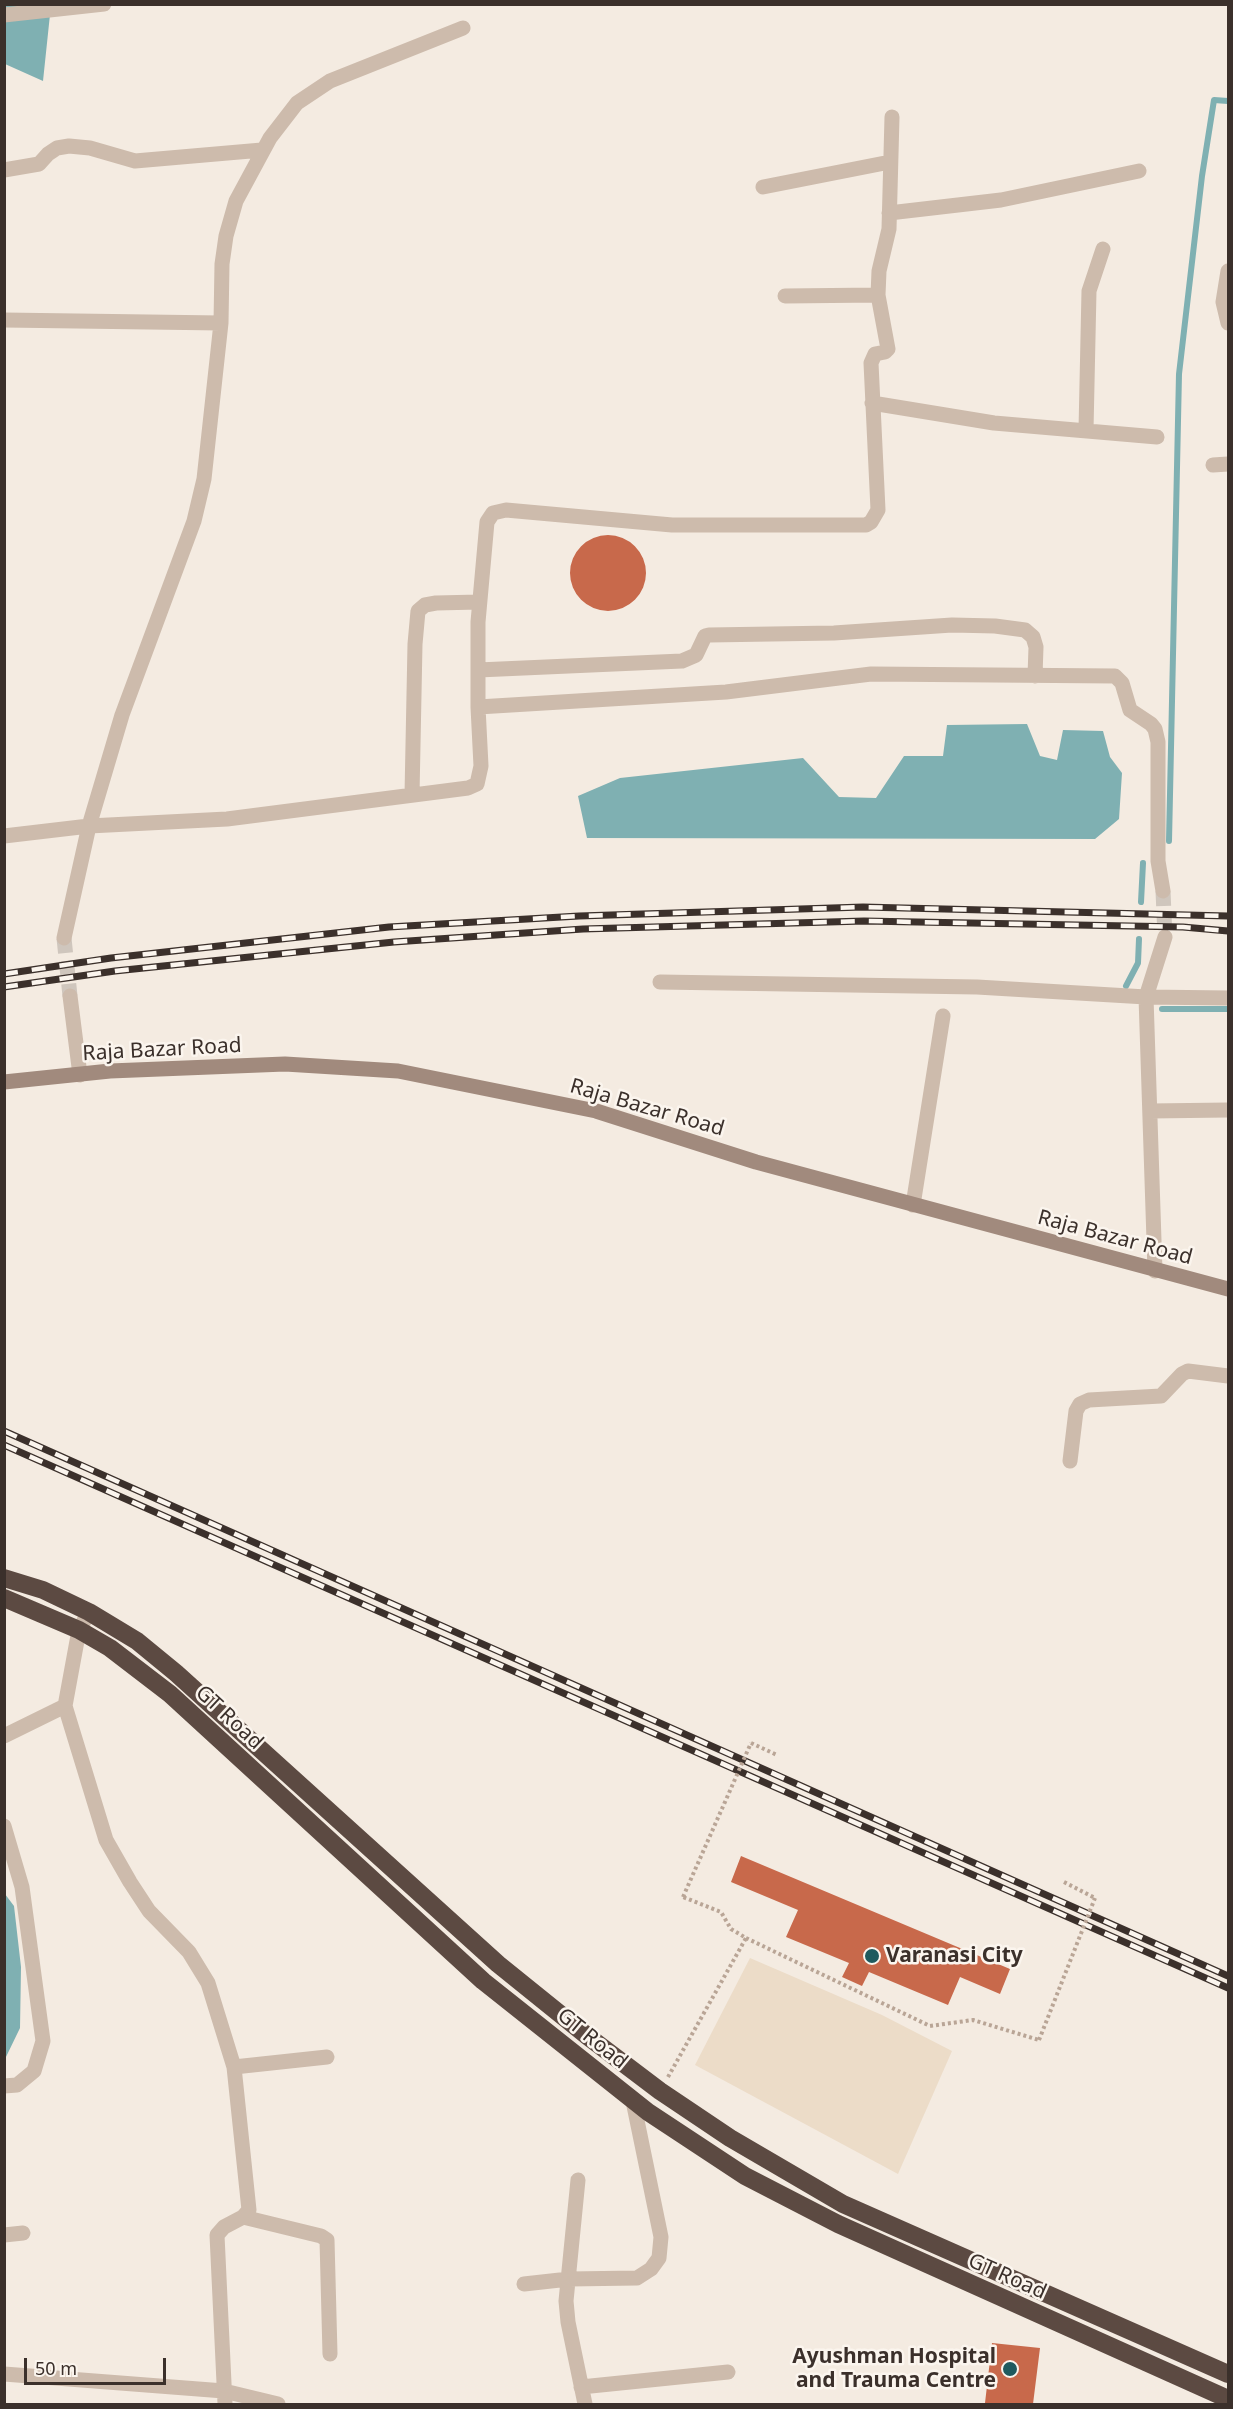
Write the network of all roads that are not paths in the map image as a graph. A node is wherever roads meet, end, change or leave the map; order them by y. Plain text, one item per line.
1 (104, 4) edge
2 (4, 15) edge
3 (463, 28) dead end
4 (892, 117) dead end
5 (262, 150) junction
6 (890, 162) junction
7 (4, 171) edge
8 (1139, 171) dead end
9 (763, 187) dead end
10 (889, 213) junction
11 (1103, 249) dead end
12 (1228, 271) edge
13 (878, 295) junction
14 (785, 296) dead end
15 (4, 320) edge
16 (221, 323) junction
17 (1228, 323) edge
18 (872, 403) junction
19 (1086, 430) junction
20 (1157, 437) dead end
21 (479, 602) junction
22 (478, 670) junction
23 (1035, 676) junction
24 (478, 707) junction
25 (412, 795) junction
26 (89, 826) junction
27 (4, 836) edge
28 (1163, 891) tunnel mouth
29 (64, 938) tunnel mouth
30 (1166, 938) tunnel mouth
31 (660, 982) dead end
32 (70, 996) tunnel mouth
33 (1146, 997) junction
34 (1228, 998) edge
35 (943, 1016) dead end
36 (80, 1075) junction
37 (4, 1082) edge
38 (1228, 1110) edge
39 (1150, 1111) junction
40 (913, 1205) junction
41 (1155, 1271) junction
42 (1228, 1289) edge
43 (1228, 1376) edge
44 (1071, 1461) dead end
45 (4, 1578) edge
46 (4, 1598) edge
47 (88, 1612) junction
48 (79, 1630) junction
49 (65, 1706) junction
50 (4, 1736) edge
51 (4, 1826) edge
52 (327, 2057) dead end
53 (234, 2067) junction
54 (4, 2086) edge
55 (633, 2101) junction
56 (578, 2180) dead end
57 (243, 2217) junction
58 (23, 2233) dead end
59 (4, 2235) edge
60 (568, 2279) junction
61 (524, 2284) dead end
62 (330, 2354) dead end
63 (728, 2372) dead end
64 (4, 2374) edge
65 (1228, 2374) edge
66 (581, 2387) junction
67 (224, 2398) edge
68 (1219, 2400) edge
69 (278, 2404) edge
70 (585, 2404) edge

1 - 2 street
3 - 5 street
4 - 6 street
5 - 7 street
5 - 16 street
6 - 9 street
6 - 10 street
8 - 10 street
10 - 13 street
11 - 19 street
12 - 17 street
13 - 14 street
13 - 18 street
15 - 16 street
16 - 26 street
18 - 19 street
18 - 21 street
19 - 20 street
21 - 22 street
21 - 25 street
22 - 23 street
22 - 24 street
23 - 24 street
23 - 28 street
24 - 25 street
25 - 26 street
26 - 27 street
26 - 29 street
30 - 33 street
31 - 33 street
32 - 36 street
33 - 34 street
33 - 39 street
35 - 40 street
36 - 37 street, Raja Bazar Road
36 - 40 street, Raja Bazar Road
38 - 39 street
39 - 41 street
40 - 41 street, Raja Bazar Road
41 - 42 street, Raja Bazar Road
43 - 44 street
45 - 47 highway, GT Road
46 - 48 highway, GT Road
47 - 48 street
47 - 65 highway, GT Road
48 - 49 street
48 - 55 highway, GT Road
49 - 50 street
49 - 53 street
51 - 54 street
52 - 53 street
53 - 57 street
55 - 60 street
55 - 68 highway, GT Road
56 - 60 street
57 - 62 street
57 - 67 street
58 - 59 street
60 - 61 street
60 - 66 street
63 - 66 street
64 - 67 street
66 - 70 street
67 - 69 street

